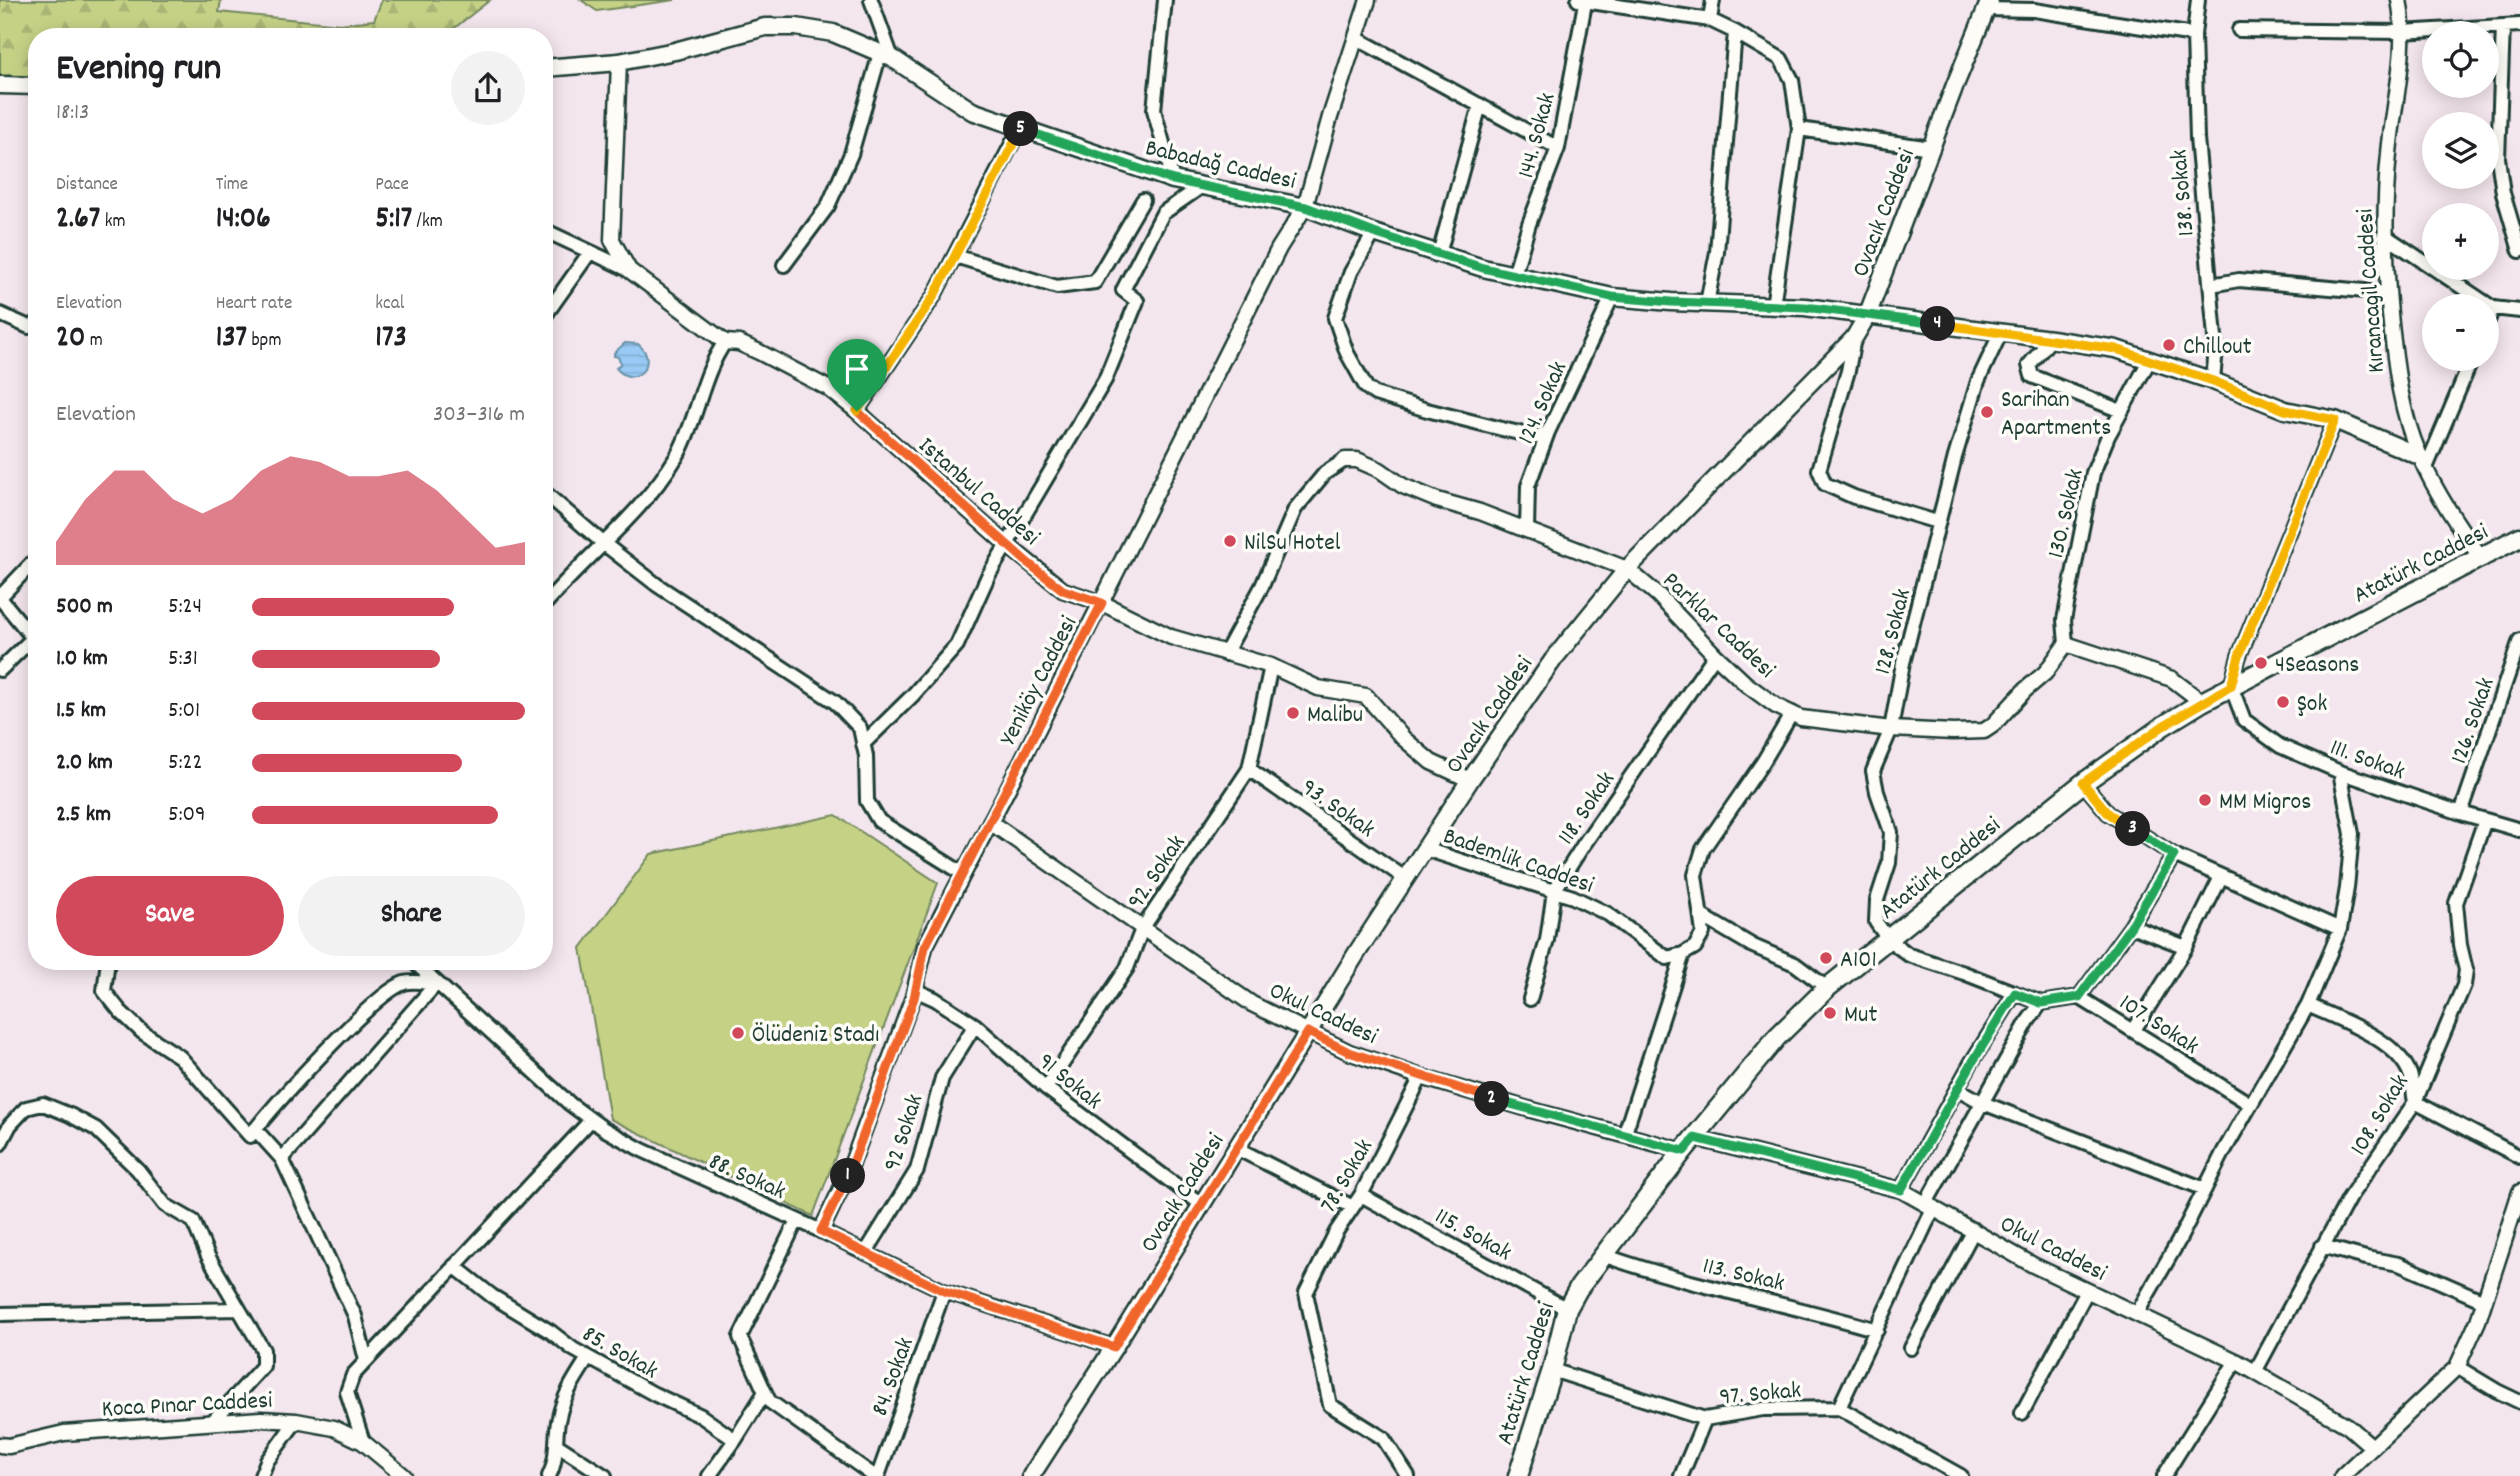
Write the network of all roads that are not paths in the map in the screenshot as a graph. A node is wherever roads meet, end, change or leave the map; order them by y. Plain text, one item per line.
1 (871, 0) edge
2 (1166, 0) edge
3 (1368, 0) edge
4 (1713, 0) edge
5 (2198, 0) edge
6 (2399, 0) edge
7 (1581, 1) edge
8 (1988, 5) edge
9 (1710, 20) junction
10 (2520, 25) edge
11 (2503, 26) junction
12 (2239, 30) dead end
13 (1735, 32) junction
14 (2401, 32) junction
15 (2194, 35) junction
16 (1356, 38) junction
17 (886, 55) junction
18 (619, 62) junction
19 (553, 67) edge
20 (0, 85) edge
21 (28, 86) edge
22 (1480, 105) junction
23 (1020, 128) junction
24 (1799, 129) junction
25 (1558, 148) junction
26 (1931, 148) junction
27 (1173, 180) junction
28 (1202, 186) junction
29 (1143, 200) dead end
30 (1306, 207) junction
31 (1374, 233) junction
32 (553, 234) edge
33 (2384, 235) junction
34 (590, 251) junction
35 (2520, 251) edge
36 (1440, 254) junction
37 (955, 256) junction
38 (784, 265) dead end
39 (629, 270) junction
40 (1514, 275) junction
41 (2211, 285) junction
42 (2388, 293) junction
43 (2472, 294) edge
44 (1612, 297) junction
45 (1707, 303) junction
46 (553, 304) edge
47 (1773, 306) junction
48 (2499, 309) edge
49 (2520, 311) edge
50 (0, 314) edge
51 (1867, 316) junction
52 (28, 327) edge
53 (2001, 332) junction
54 (1854, 338) junction
55 (2051, 339) junction
56 (724, 342) junction
57 (2149, 361) junction
58 (2466, 371) edge
59 (2213, 381) junction
60 (857, 411) junction
61 (2121, 411) junction
62 (2335, 420) junction
63 (1548, 432) junction
64 (1345, 460) joint
65 (2422, 462) junction
66 (553, 500) edge
67 (1937, 522) junction
68 (1527, 530) junction
69 (2520, 538) edge
70 (603, 543) junction
71 (1006, 544) junction
72 (2482, 558) junction
73 (28, 568) edge
74 (1627, 569) junction
75 (553, 596) edge
76 (0, 598) edge
77 (1102, 603) junction
78 (28, 632) edge
79 (2520, 640) edge
80 (2066, 644) junction
81 (28, 646) edge
82 (1225, 654) junction
83 (1715, 655) junction
84 (1270, 666) junction
85 (0, 670) edge
86 (2231, 686) junction
87 (2203, 702) junction
88 (1792, 713) junction
89 (1891, 729) junction
90 (863, 744) junction
91 (1249, 769) junction
92 (2340, 772) junction
93 (1470, 780) junction
94 (2083, 783) junction
95 (2460, 813) junction
96 (2485, 820) junction
97 (990, 822) junction
98 (2520, 831) edge
99 (1425, 849) junction
100 (2174, 855) junction
101 (962, 873) junction
102 (2221, 877) junction
103 (1405, 879) junction
104 (1554, 891) junction
105 (1702, 915) junction
106 (2131, 926) junction
107 (1142, 929) junction
108 (2340, 929) junction
109 (1888, 939) junction
110 (2186, 947) junction
111 (1683, 954) junction
112 (107, 970) edge
113 (423, 970) edge
114 (436, 984) junction
115 (1827, 988) junction
116 (915, 990) junction
117 (2015, 993) junction
118 (2079, 997) junction
119 (1530, 999) dead end
120 (2041, 1003) junction
121 (2308, 1005) junction
122 (975, 1024) junction
123 (2134, 1030) junction
124 (1308, 1032) junction
125 (1421, 1077) junction
126 (1045, 1088) junction
127 (1958, 1089) junction
128 (2415, 1101) junction
129 (1983, 1103) junction
130 (2250, 1104) junction
131 (591, 1120) junction
132 (255, 1129) junction
133 (1625, 1133) junction
134 (0, 1144) edge
135 (1689, 1144) junction
136 (1236, 1147) junction
137 (2520, 1157) edge
138 (282, 1159) junction
139 (2206, 1189) junction
140 (1901, 1190) junction
141 (2520, 1192) edge
142 (1361, 1195) junction
143 (1201, 1204) junction
144 (1930, 1205) junction
145 (1351, 1206) junction
146 (797, 1220) junction
147 (1974, 1230) junction
148 (821, 1231) junction
149 (2322, 1246) junction
150 (866, 1252) junction
151 (1603, 1255) junction
152 (454, 1266) junction
153 (944, 1291) junction
154 (2087, 1291) junction
155 (2484, 1301) junction
156 (239, 1309) junction
157 (1567, 1309) junction
158 (2137, 1313) junction
159 (0, 1314) edge
160 (1877, 1329) junction
161 (1114, 1347) junction
162 (1912, 1348) dead end
163 (588, 1358) junction
164 (366, 1360) junction
165 (2236, 1361) junction
166 (2457, 1367) junction
167 (1552, 1370) junction
168 (2255, 1372) junction
169 (765, 1392) junction
170 (2520, 1402) edge
171 (1839, 1408) junction
172 (2022, 1413) dead end
173 (1705, 1419) junction
174 (212, 1422) junction
175 (296, 1422) junction
176 (736, 1440) junction
177 (363, 1442) junction
178 (0, 1445) edge
179 (557, 1445) junction
180 (2371, 1446) junction
181 (261, 1476) edge
182 (404, 1476) edge
183 (549, 1476) edge
184 (605, 1476) edge
185 (709, 1476) edge
186 (876, 1476) edge
187 (1031, 1476) edge
188 (1408, 1476) edge
189 (1518, 1476) edge
190 (1681, 1476) edge
191 (1961, 1476) edge
192 (2164, 1476) edge
193 (2342, 1476) edge

1 - 17 street
2 - 27 street
3 - 16 street, Yeniköy Caddesi
4 - 9 street
5 - 15 street, 138. Sokak
6 - 14 street, Kırancagil Caddesi
7 - 9 street
7 - 25 street, 144. Sokak
8 - 15 street
8 - 26 main road, Ovacık Caddesi
9 - 13 street
10 - 11 street
11 - 14 street
11 - 35 street
12 - 14 street
13 - 24 street
13 - 45 street
14 - 33 street, Kırancagil Caddesi
15 - 41 street, 138. Sokak
16 - 22 street
16 - 30 street, Yeniköy Caddesi
17 - 18 main road, Babadağ Caddesi
17 - 23 main road, Babadağ Caddesi
17 - 38 street
18 - 19 main road, Babadağ Caddesi
18 - 39 street, Istanbul Caddesi
20 - 21 main road
22 - 25 street
22 - 36 street
23 - 27 main road, Babadağ Caddesi
23 - 37 street
24 - 26 street
24 - 47 street
25 - 40 street, 144. Sokak
26 - 51 main road, Ovacık Caddesi
27 - 28 main road, Babadağ Caddesi
28 - 30 main road, Babadağ Caddesi
28 - 71 street
29 - 37 street
30 - 31 main road, Babadağ Caddesi
30 - 77 street, Yeniköy Caddesi
31 - 36 main road, Babadağ Caddesi
31 - 63 street
32 - 34 street
33 - 42 street, Kırancagil Caddesi
33 - 43 street
34 - 39 street
34 - 46 street
36 - 40 main road, Babadağ Caddesi
37 - 60 street
39 - 56 street, Istanbul Caddesi
40 - 44 main road, Babadağ Caddesi
41 - 42 street
41 - 59 street, 138. Sokak
42 - 65 street, Kırancagil Caddesi
44 - 45 main road, Babadağ Caddesi
44 - 63 street, 124. Sokak
45 - 47 main road, Babadağ Caddesi
47 - 51 main road, Babadağ Caddesi
48 - 49 street
50 - 52 street
51 - 53 main road, Babadağ Caddesi
51 - 54 main road, Ovacık Caddesi
53 - 55 main road, Babadağ Caddesi
53 - 67 street, 128. Sokak
54 - 67 street
54 - 74 main road, Ovacık Caddesi
55 - 57 main road, Babadağ Caddesi
55 - 61 street
56 - 60 street, Istanbul Caddesi
56 - 70 street
57 - 59 main road, Babadağ Caddesi
57 - 61 street, 130. Sokak
58 - 65 street
59 - 62 main road, Babadağ Caddesi
60 - 71 street, Istanbul Caddesi
61 - 80 street, 130. Sokak
62 - 65 main road, Babadağ Caddesi
62 - 86 street
63 - 68 street, 124. Sokak
64 - 68 street, Parklar Caddesi
64 - 82 street
65 - 72 street, Kırancagil Caddesi
66 - 70 street
67 - 89 street, 128. Sokak
68 - 74 street, Parklar Caddesi
69 - 72 main road, Atatürk Caddesi
70 - 75 street
70 - 90 street
71 - 77 street, Istanbul Caddesi
71 - 90 street
72 - 86 main road, Atatürk Caddesi
73 - 76 street
74 - 83 street, Parklar Caddesi
74 - 93 main road, Ovacık Caddesi
76 - 78 street
77 - 82 street, Istanbul Caddesi
77 - 97 street, Yeniköy Caddesi
79 - 95 street, 126. Sokak
80 - 87 street
80 - 89 street, Parklar Caddesi
81 - 85 street
82 - 84 street, Istanbul Caddesi
83 - 88 street, Parklar Caddesi
83 - 104 street, 118. Sokak
84 - 91 street, 92. Sokak
84 - 93 street, Istanbul Caddesi
86 - 87 main road, Atatürk Caddesi
86 - 92 street, 111. Sokak
87 - 94 main road, Atatürk Caddesi
88 - 89 street, Parklar Caddesi
88 - 105 street
89 - 109 street, 128. Sokak
90 - 101 street
91 - 103 street, 93. Sokak
91 - 107 street, 92. Sokak
92 - 95 street, 111. Sokak
92 - 108 street
93 - 99 main road, Ovacık Caddesi
94 - 100 street
94 - 109 main road, Atatürk Caddesi
95 - 96 street, 111. Sokak
96 - 98 street, 111. Sokak
96 - 128 street, 108. Sokak
97 - 101 street, Yeniköy Caddesi
97 - 107 street, Okul Caddesi
99 - 103 main road, Ovacık Caddesi
99 - 104 street, Bademlik Caddesi
100 - 102 street
100 - 106 street
101 - 116 street, Yeniköy Caddesi
102 - 108 street
102 - 110 street
103 - 124 main road, Ovacık Caddesi
104 - 111 street, Bademlik Caddesi
104 - 119 street, 118. Sokak
105 - 111 street
105 - 115 street
106 - 110 street
106 - 118 street
107 - 124 street, Okul Caddesi
107 - 126 street, 92. Sokak
108 - 121 street
109 - 115 main road, Atatürk Caddesi
109 - 117 street
110 - 123 street
111 - 133 street
112 - 132 street
113 - 114 street, 88. Sokak
114 - 131 street, 88. Sokak
114 - 132 street
114 - 138 street
115 - 135 main road, Atatürk Caddesi
116 - 122 street, 91 Sokak
116 - 148 street, Yeniköy Caddesi
117 - 120 street
117 - 127 street
118 - 120 street
118 - 123 street, 107. Sokak
120 - 129 street
121 - 128 street
121 - 130 street
122 - 126 street, 91 Sokak
122 - 150 street, 92 Sokak
123 - 130 street, 107. Sokak
124 - 125 street, Okul Caddesi
124 - 136 main road, Ovacık Caddesi
125 - 133 street, Okul Caddesi
125 - 142 street, 78. Sokak
126 - 143 street, 91 Sokak
127 - 129 street
127 - 140 street
128 - 137 street
128 - 149 street, 108. Sokak
129 - 139 street
129 - 144 street
130 - 139 street
131 - 146 street, 88. Sokak
131 - 152 street
132 - 138 street
133 - 135 street, Okul Caddesi
134 - 156 street
135 - 140 street, Okul Caddesi
135 - 151 main road, Atatürk Caddesi
136 - 143 main road, Ovacık Caddesi
136 - 145 street
138 - 164 street
139 - 158 street
140 - 144 street, Okul Caddesi
141 - 155 street
142 - 145 street, 78. Sokak
142 - 157 street, 115. Sokak
143 - 161 main road, Ovacık Caddesi
144 - 147 street, Okul Caddesi
144 - 160 street
145 - 188 street, 78. Sokak
146 - 148 street, 88. Sokak
146 - 169 street
147 - 154 street, Okul Caddesi
147 - 162 street
148 - 150 street, 88. Sokak
149 - 155 street
149 - 168 street, 108. Sokak
150 - 153 street, 88. Sokak
151 - 157 main road, Atatürk Caddesi
151 - 160 street, 113. Sokak
152 - 163 street, 85. Sokak
152 - 164 street
153 - 161 street, 88. Sokak
153 - 186 street, 84. Sokak
154 - 158 street, Okul Caddesi
154 - 172 street
155 - 166 street
156 - 159 street
156 - 174 street
157 - 167 main road, Atatürk Caddesi
158 - 165 street, Okul Caddesi
160 - 171 street
161 - 187 main road, Ovacık Caddesi
163 - 176 street, 85. Sokak
163 - 179 street
164 - 177 street
165 - 168 street, Okul Caddesi
165 - 192 street
166 - 170 street
166 - 180 street
167 - 173 street, 97. Sokak
167 - 189 main road, Atatürk Caddesi
168 - 180 street, Okul Caddesi
169 - 176 street
169 - 186 street
171 - 173 street, 97. Sokak
171 - 191 street, 97. Sokak
173 - 190 street
174 - 175 street, Koca Pınar Caddesi
174 - 178 street, Koca Pınar Caddesi
175 - 177 street, Koca Pınar Caddesi
175 - 181 street
176 - 185 street
177 - 182 street, Koca Pınar Caddesi
179 - 183 street
179 - 184 street
180 - 193 street

